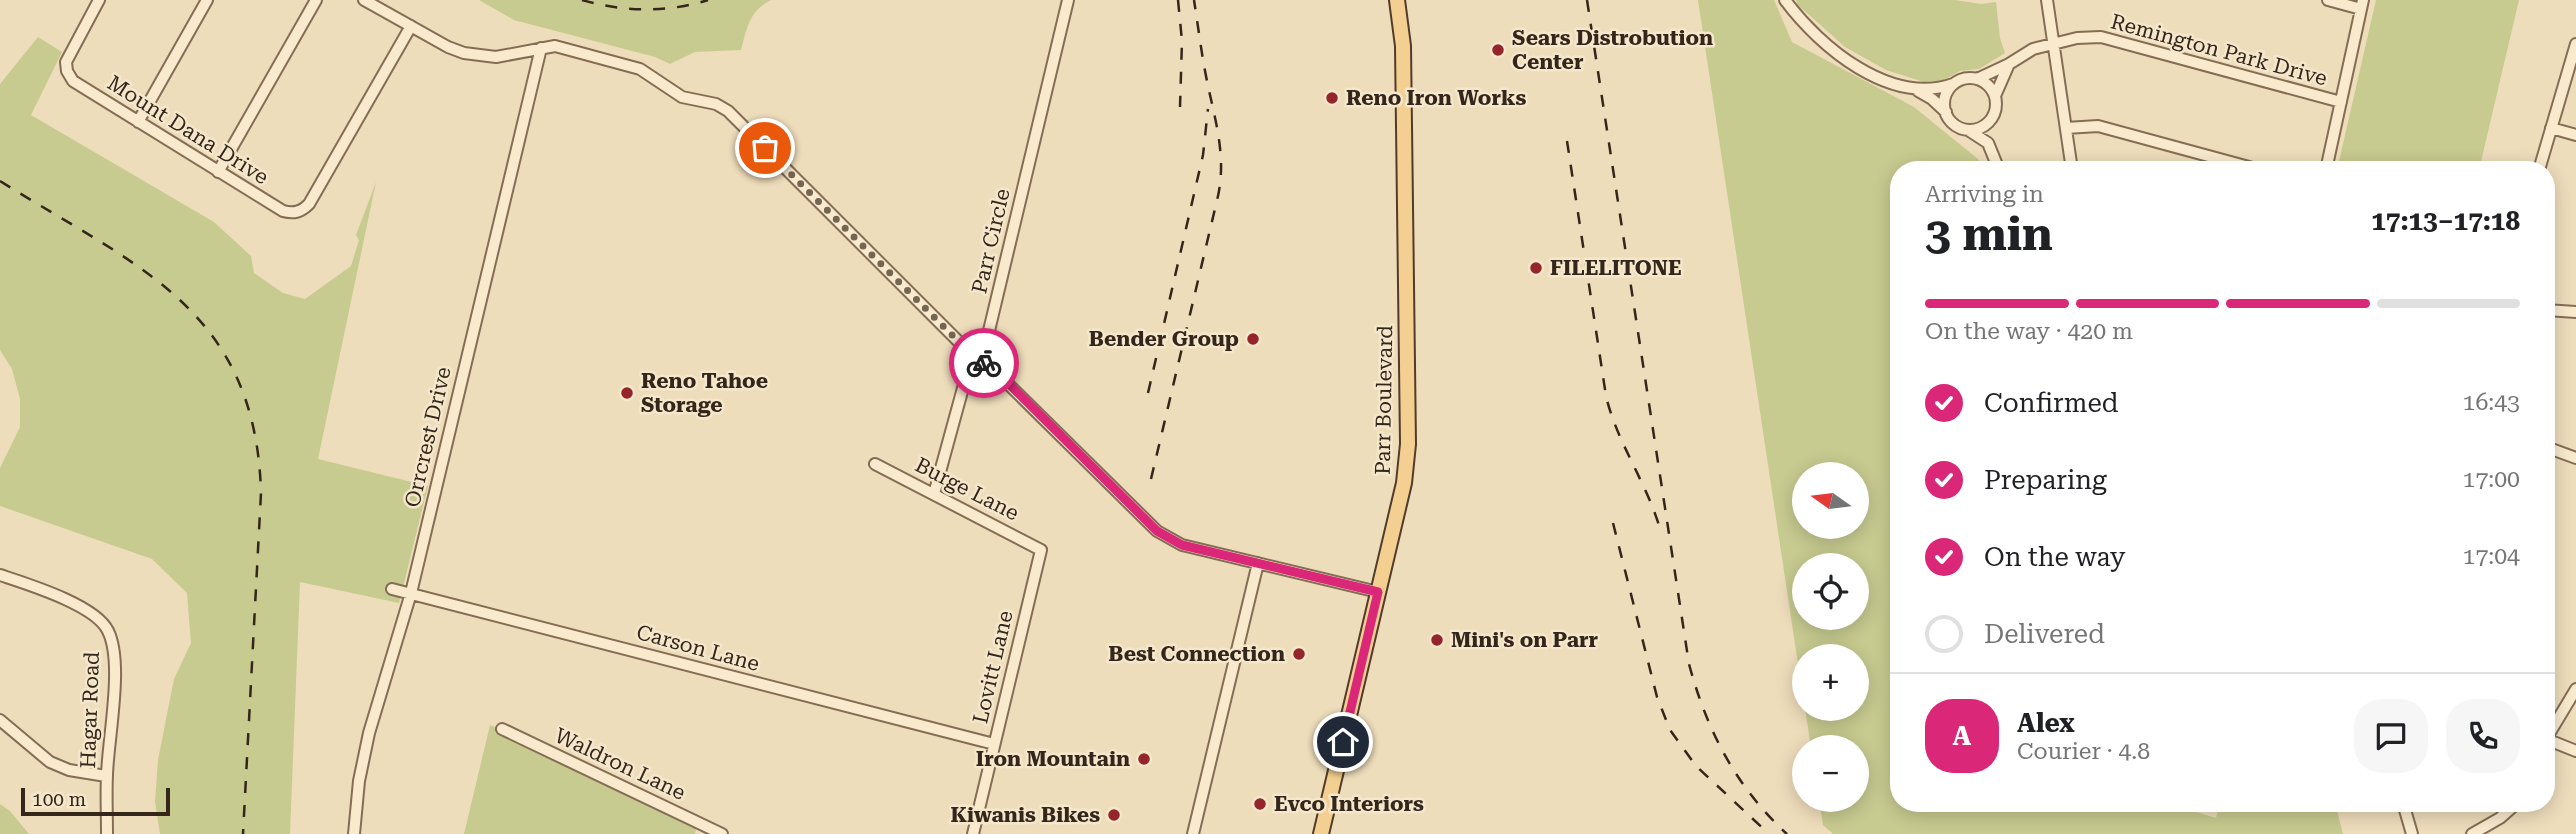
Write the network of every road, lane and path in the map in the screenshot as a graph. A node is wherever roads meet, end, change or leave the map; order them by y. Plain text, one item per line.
1 (99, 0) edge
2 (207, 0) edge
3 (316, 0) edge
4 (364, 0) edge
5 (1068, 0) edge
6 (1397, 0) edge
7 (1785, 0) edge
8 (2047, 0) edge
9 (2328, 0) edge
10 (2362, 4) edge
11 (411, 26) junction
12 (2053, 43) junction
13 (2576, 44) edge
14 (541, 48) junction
15 (2009, 64) junction
16 (1977, 79) junction
17 (1953, 84) junction
18 (1916, 89) junction
19 (1995, 96) junction
20 (2340, 102) junction
21 (1946, 112) junction
22 (1990, 120) junction
23 (138, 122) junction
24 (2066, 128) junction
25 (2551, 128) junction
26 (1967, 130) junction
27 (2576, 135) edge
28 (1988, 143) junction
29 (1995, 161) edge
30 (2072, 161) edge
31 (2227, 161) edge
32 (2328, 161) edge
33 (2542, 161) edge
34 (218, 172) junction
35 (2555, 311) edge
36 (2576, 312) edge
37 (972, 355) junction
38 (995, 370) junction
39 (2555, 450) edge
40 (2576, 458) edge
41 (875, 464) dead end
42 (934, 494) junction
43 (1041, 550) joint
44 (1258, 563) junction
45 (0, 575) edge
46 (392, 589) dead end
47 (1378, 592) junction
48 (411, 593) junction
49 (2576, 689) edge
50 (0, 720) edge
51 (2555, 724) edge
52 (502, 729) dead end
53 (2555, 743) edge
54 (994, 744) junction
55 (2576, 751) edge
56 (107, 776) junction
57 (2406, 812) edge
58 (2507, 812) edge
59 (107, 834) edge
60 (354, 834) edge
61 (722, 834) edge
62 (973, 834) edge
63 (1193, 834) edge
64 (1321, 834) edge
65 (2412, 834) edge
66 (2472, 834) edge

1 - 23 street, Mount Dana Drive
2 - 23 street
3 - 34 street
4 - 11 street
5 - 38 street, Parr Circle
6 - 47 main road, Parr Boulevard
7 - 18 street
8 - 12 street
9 - 10 street
10 - 20 street
11 - 14 street
11 - 34 street, Mount Dana Drive
12 - 15 street, Remington Park Drive
12 - 20 street, Remington Park Drive
12 - 24 street
13 - 25 street
14 - 37 street
14 - 48 street, Orrcrest Drive
15 - 16 street, Remington Park Drive
15 - 19 street
16 - 17 street
16 - 19 street
17 - 18 street
17 - 21 street
18 - 21 street
19 - 22 street
20 - 32 street
21 - 26 street
22 - 26 street
22 - 28 street
23 - 34 street, Mount Dana Drive
24 - 30 street
24 - 31 street
25 - 27 street
25 - 33 street
26 - 28 street
28 - 29 street
35 - 36 street
37 - 38 street
37 - 42 street
38 - 44 street
39 - 40 street
41 - 42 street, Burge Lane
42 - 43 street, Burge Lane
43 - 54 street, Lovitt Lane
44 - 47 street
44 - 63 street
45 - 56 street, Hagar Road
46 - 48 street, Carson Lane
47 - 64 main road, Parr Boulevard
48 - 54 street, Carson Lane
48 - 60 street, Orrcrest Drive
49 - 51 street
50 - 56 street
52 - 61 street, Waldron Lane
53 - 55 street
54 - 62 street, Lovitt Lane
56 - 59 street, Hagar Road
57 - 65 street
58 - 66 street

